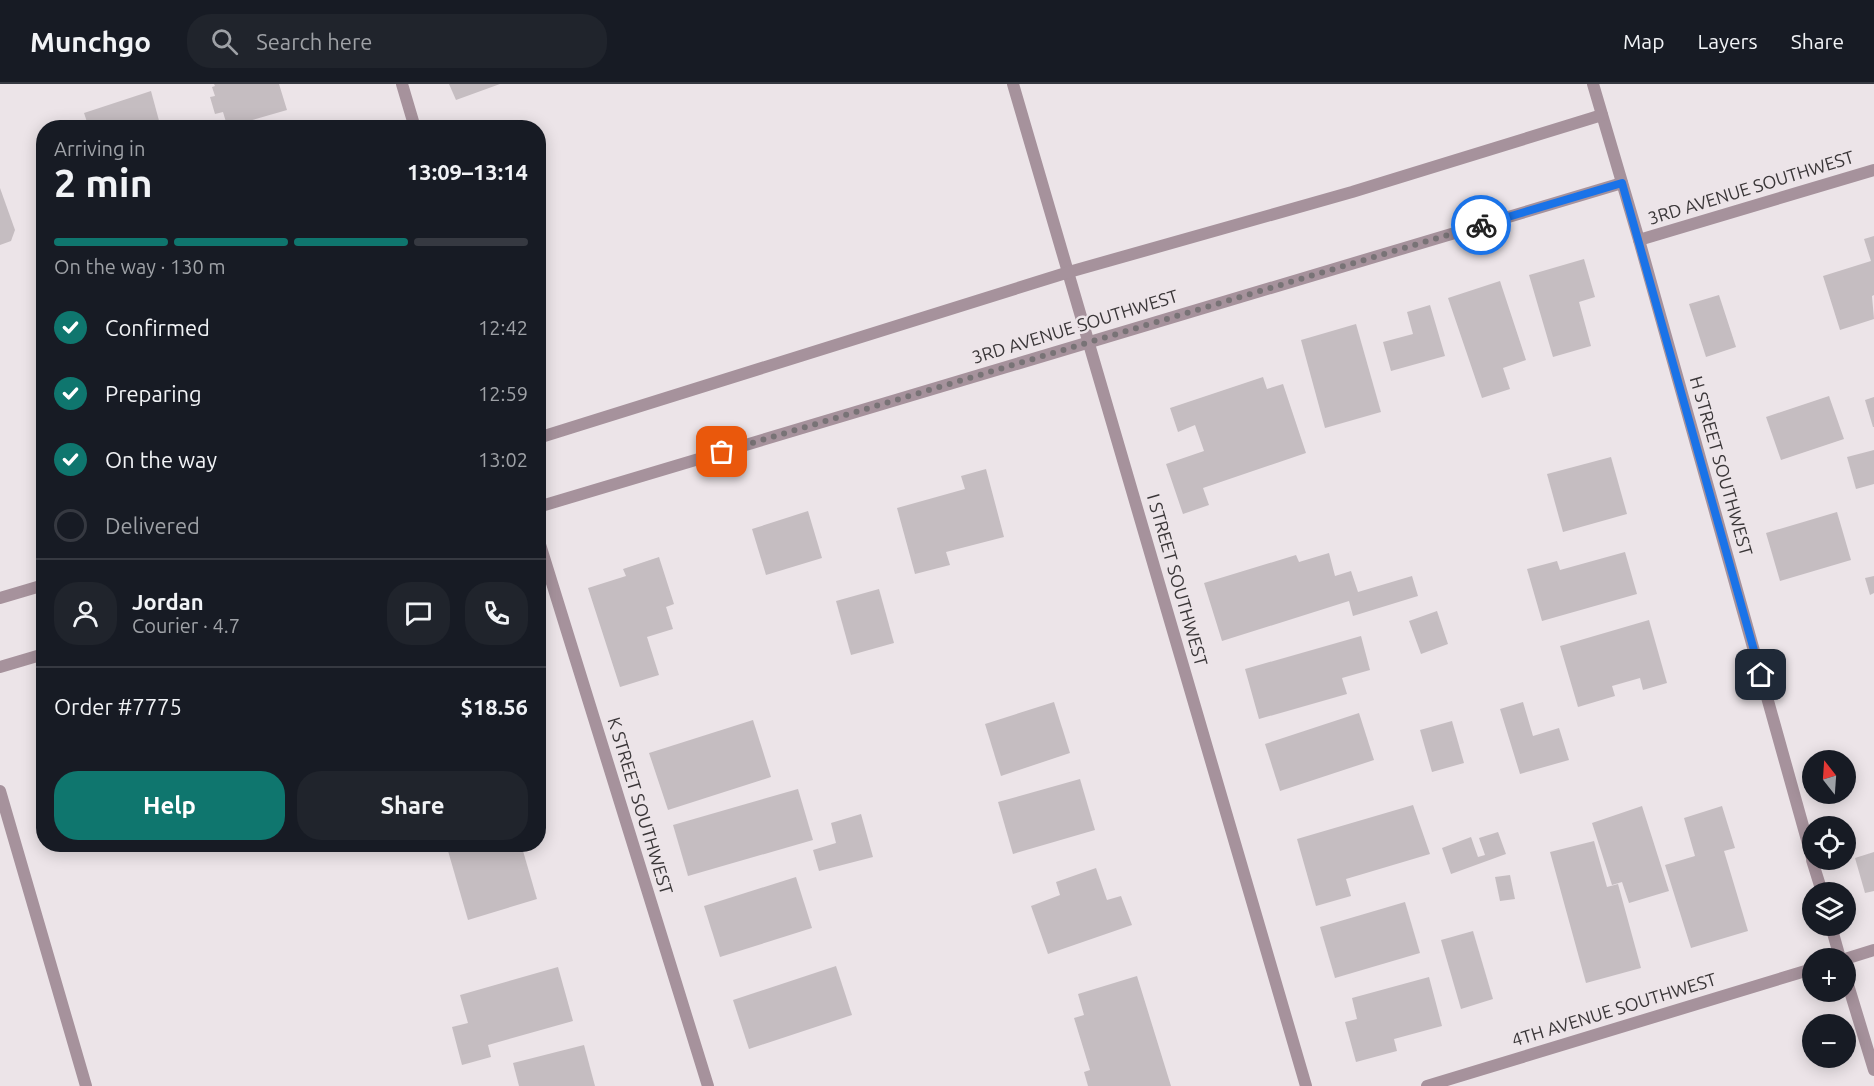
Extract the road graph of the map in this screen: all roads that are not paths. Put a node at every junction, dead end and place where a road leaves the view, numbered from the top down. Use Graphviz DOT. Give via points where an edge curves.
graph roads {
  1 [pos="402,84"];
  2 [pos="1013,84"];
  3 [pos="1593,84"];
  4 [pos="1602,115"];
  5 [pos="413,120"];
  6 [pos="1874,170"];
  7 [pos="1622,183"];
  8 [pos="1639,240"];
  9 [pos="1069,272"];
  10 [pos="1089,342"];
  11 [pos="546,435"];
  12 [pos="546,505"];
  13 [pos="546,564"];
  14 [pos="36,587"];
  15 [pos="0,598"];
  16 [pos="36,656"];
  17 [pos="0,667"];
  18 [pos="0,791"];
  19 [pos="1802,823"];
  20 [pos="1874,950"];
  21 [pos="1856,956"];
  22 [pos="1802,972"];
  23 [pos="1853,1002"];
  24 [pos="1874,1070"];
  25 [pos="86,1086"];
  26 [pos="708,1086"];
  27 [pos="1306,1086"];
  28 [pos="1427,1086"];
  1 -- 5 [label="street"];
  2 -- 9 [label="street, I STREET SOUTHWEST"];
  3 -- 4 [label="street, H STREET SOUTHWEST"];
  4 -- 7 [label="street, H STREET SOUTHWEST"];
  4 -- 9 [label="street" via="1352,192"];
  6 -- 8 [label="street, 3RD AVENUE SOUTHWEST"];
  7 -- 8 [label="street, H STREET SOUTHWEST"];
  7 -- 10 [label="street, 3RD AVENUE SOUTHWEST"];
  8 -- 19 [label="street, H STREET SOUTHWEST"];
  9 -- 10 [label="street, I STREET SOUTHWEST"];
  9 -- 11 [label="street"];
  10 -- 12 [label="street, 3RD AVENUE SOUTHWEST"];
  10 -- 27 [label="street, I STREET SOUTHWEST"];
  13 -- 26 [label="street, K STREET SOUTHWEST"];
  14 -- 15 [label="street"];
  16 -- 17 [label="street"];
  18 -- 25 [label="street"];
  20 -- 21 [label="street"];
  22 -- 28 [label="street, 4TH AVENUE SOUTHWEST"];
  23 -- 24 [label="street"];
}
